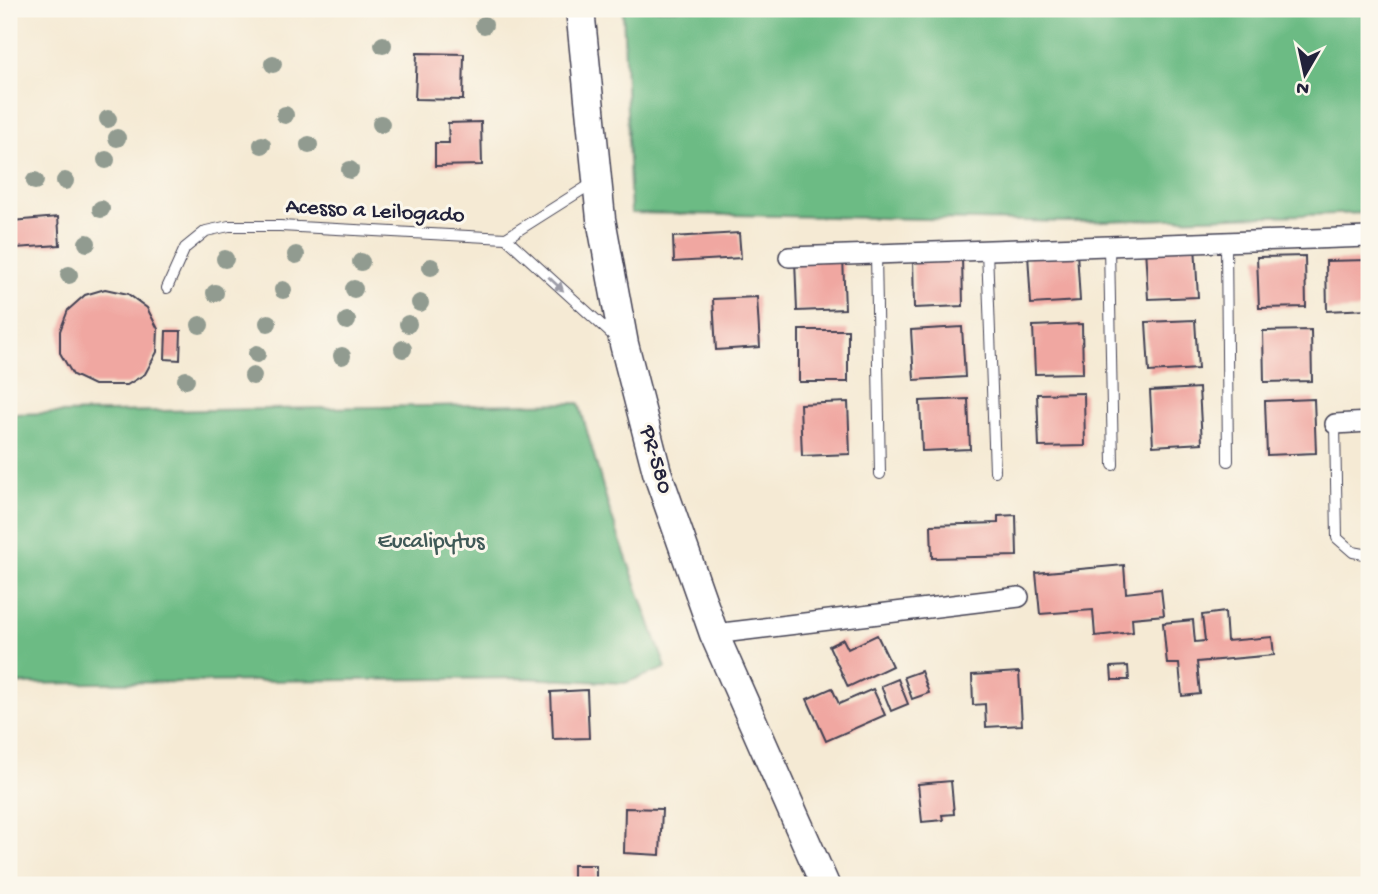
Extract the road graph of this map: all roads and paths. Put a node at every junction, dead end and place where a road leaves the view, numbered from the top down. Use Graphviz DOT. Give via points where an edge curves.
graph roads {
  1 [pos="580,9"];
  2 [pos="597,180"];
  3 [pos="1369,237"];
  4 [pos="506,238"];
  5 [pos="1226,242"];
  6 [pos="1109,246"];
  7 [pos="987,250"];
  8 [pos="876,254"];
  9 [pos="789,257"];
  10 [pos="167,288"];
  11 [pos="624,344"];
  12 [pos="1369,422"];
  13 [pos="1335,424"];
  14 [pos="1228,461"];
  15 [pos="1113,466"];
  16 [pos="995,471"];
  17 [pos="880,474"];
  18 [pos="1369,555"];
  19 [pos="1019,597"];
  20 [pos="714,634"];
  21 [pos="825,885"];
  1 -- 2 [label="main road, PR-580 / PR-580"];
  2 -- 4 [label="lane"];
  2 -- 11 [label="main road, PR-580 / PR-580"];
  3 -- 5 [label="street"];
  4 -- 10 [label="lane, Acesso a Leilogado" via="229,226 206,231 186,247"];
  4 -- 11 [label="lane, one-way"];
  5 -- 6 [label="street"];
  5 -- 14 [label="lane"];
  6 -- 7 [label="street"];
  6 -- 15 [label="lane"];
  7 -- 8 [label="street"];
  7 -- 16 [label="lane"];
  8 -- 9 [label="street"];
  8 -- 17 [label="lane"];
  11 -- 20 [label="main road, PR-580 / PR-580" via="657,472"];
  12 -- 13 [label="street"];
  13 -- 18 [label="lane" via="1337,538 1353,552"];
  19 -- 20 [label="street"];
  20 -- 21 [label="main road, PR-580 / PR-580"];
}
